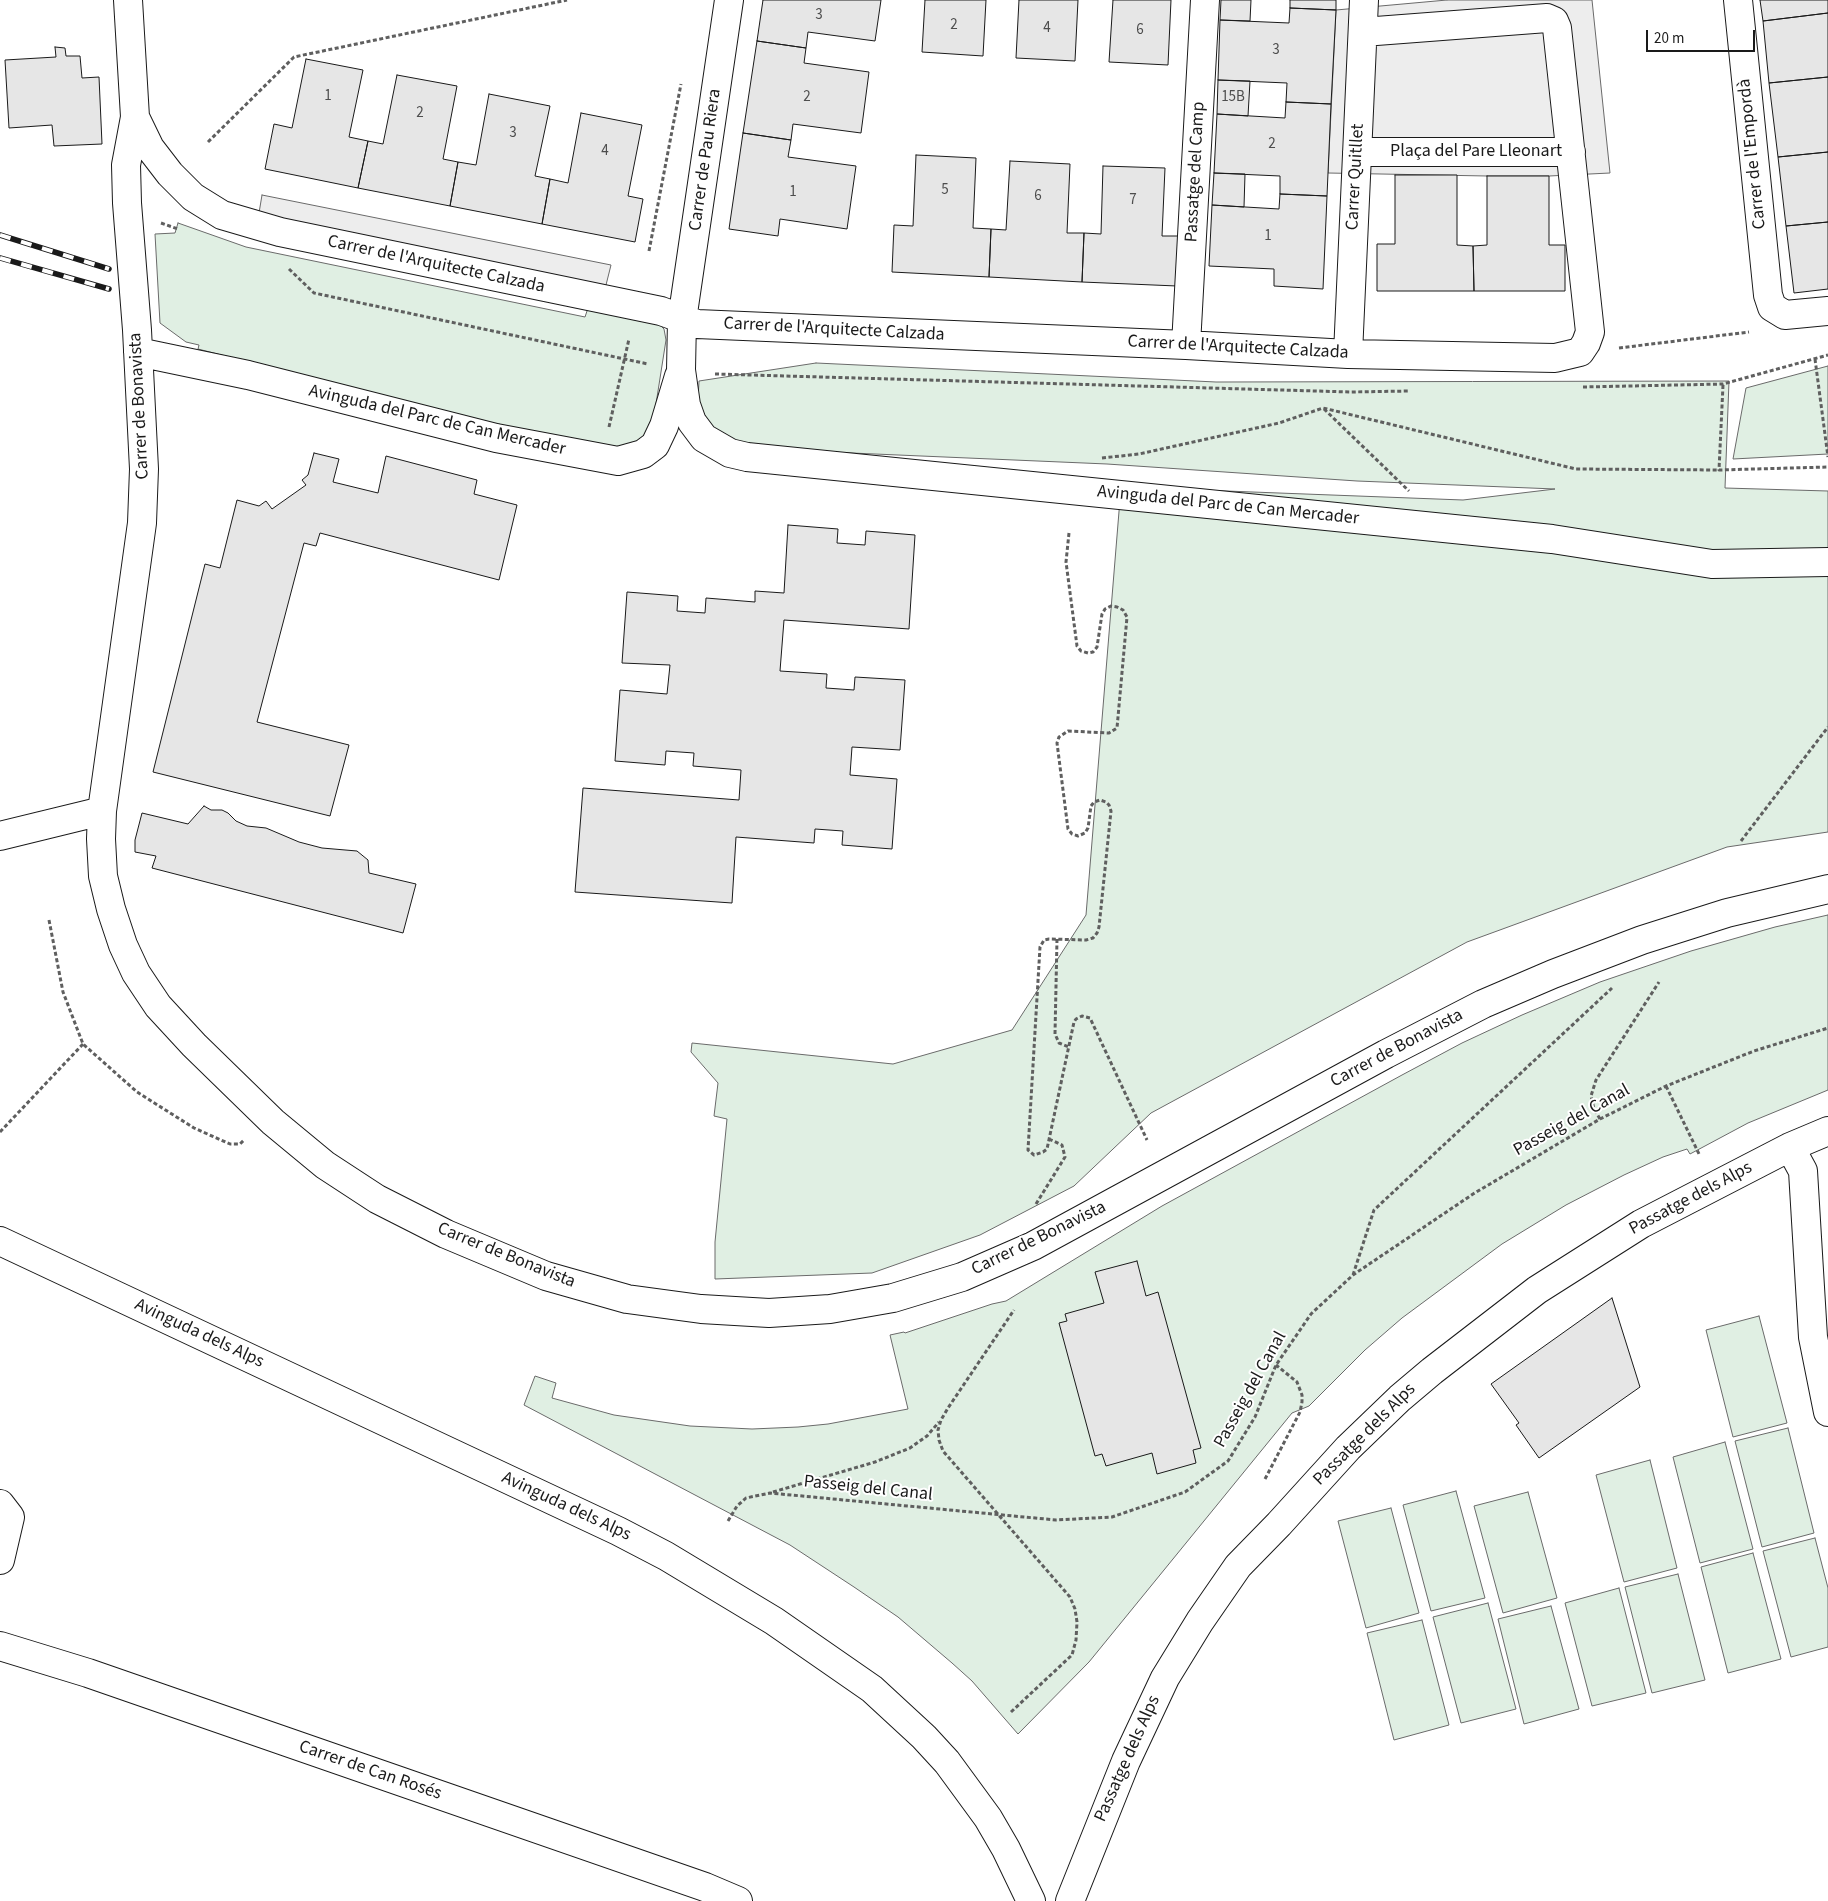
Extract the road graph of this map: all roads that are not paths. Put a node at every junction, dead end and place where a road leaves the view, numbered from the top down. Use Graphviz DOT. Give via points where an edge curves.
graph roads {
  1 [pos="128,0"];
  2 [pos="729,0"];
  3 [pos="1205,0"];
  4 [pos="1364,0"];
  5 [pos="1738,0"];
  6 [pos="1362,32"];
  7 [pos="136,117"];
  8 [pos="1357,152"];
  9 [pos="1571,152"];
  10 [pos="1828,311"];
  11 [pos="682,320"];
  12 [pos="1186,345"];
  13 [pos="138,352"];
  14 [pos="1348,354"];
  15 [pos="681,370"];
  16 [pos="1828,562"];
  17 [pos="102,811"];
  18 [pos="0,836"];
  19 [pos="1828,889"];
  20 [pos="1828,1131"];
  21 [pos="1790,1147"];
  22 [pos="0,1241"];
  23 [pos="1828,1412"];
  24 [pos="0,1504"];
  25 [pos="0,1560"];
  26 [pos="0,1646"];
  27 [pos="738,1901"];
  28 [pos="1031,1901"];
  29 [pos="1070,1901"];
  1 -- 7 [label="street, Carrer de Bonavista"];
  2 -- 11 [label="street, Carrer de Pau Riera"];
  3 -- 12 [label="street, Passatge del Camp"];
  4 -- 6 [label="street, Carrer Quitllet"];
  5 -- 10 [label="street, Carrer de l'Empordà" via="1768,295 1772,307 1785,315"];
  6 -- 8 [label="street, Carrer Quitllet"];
  6 -- 9 [label="street, Plaça del Pare Lleonart" via="1546,18 1554,21"];
  7 -- 11 [label="street, Carrer de l'Arquitecte Calzada" via="150,148 170,174 193,197 222,215 280,232 660,312"];
  7 -- 13 [label="street, Carrer de Bonavista" via="126,166"];
  8 -- 9 [label="street, Plaça del Pare Lleonart"];
  8 -- 14 [label="street, Carrer Quitllet"];
  9 -- 14 [label="street, Carrer de l'Arquitecte Calzada" via="1590,332 1580,352 1555,358"];
  11 -- 12 [label="street, Carrer de l'Arquitecte Calzada" via="697,324"];
  11 -- 15 [label="street, Avinguda del Parc de Can Mercader"];
  12 -- 14 [label="street, Carrer de l'Arquitecte Calzada"];
  13 -- 15 [label="street, Avinguda del Parc de Can Mercader" via="248,375 496,438 618,461 643,454 656,445"];
  13 -- 17 [label="street, Carrer de Bonavista" via="144,469 142,523"];
  15 -- 16 [label="street, Avinguda del Parc de Can Mercader" via="692,422 704,438 730,454 747,457 1552,539 1712,564"];
  17 -- 18 [label="street"];
  17 -- 19 [label="street, Carrer de Bonavista" via="103,876 123,945 136,973 158,1006 200,1052 273,1122 325,1165 377,1199 446,1234 546,1276 627,1299 701,1309 769,1313 830,1309 893,1298 962,1277 1032,1246 1492,1000 1642,940 1727,913"];
  20 -- 21 [label="street, Passatge dels Alps"];
  21 -- 23 [label="street" via="1803,1171 1813,1337"];
  21 -- 29 [label="street, Passatge dels Alps" via="1641,1224 1537,1290 1432,1371 1348,1448 1238,1566 1165,1678 1126,1761"];
  22 -- 28 [label="street, Avinguda dels Alps" via="618,1531 774,1621 872,1689 947,1762 988,1818"];
  24 -- 25 [label="street" via="10,1517"];
  26 -- 27 [label="street, Carrer de Can Rosés" via="88,1673"];
}
